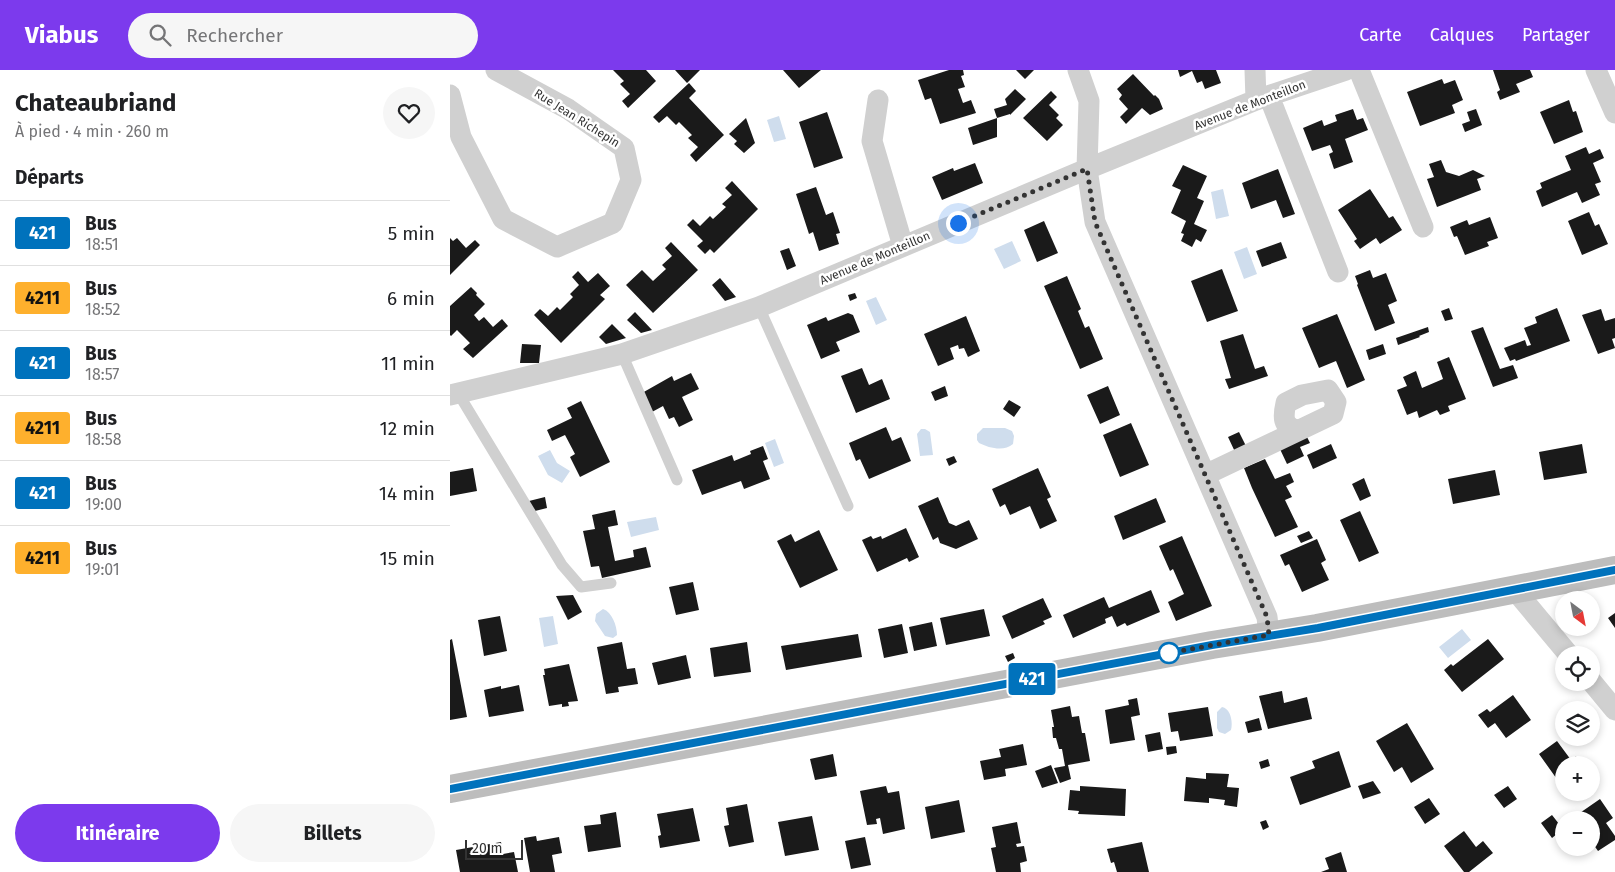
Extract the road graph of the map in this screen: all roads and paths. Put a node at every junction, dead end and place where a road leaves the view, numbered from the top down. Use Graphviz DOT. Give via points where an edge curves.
graph roads {
  1 [pos="496,70"];
  2 [pos="1078,70"];
  3 [pos="1255,70"];
  4 [pos="1346,70"];
  5 [pos="1359,70"];
  6 [pos="1596,70"];
  7 [pos="450,95"];
  8 [pos="1262,98"];
  9 [pos="878,100"];
  10 [pos="1615,113"];
  11 [pos="1087,169"];
  12 [pos="1423,227"];
  13 [pos="903,246"];
  14 [pos="1338,272"];
  15 [pos="759,307"];
  16 [pos="622,354"];
  17 [pos="454,394"];
  18 [pos="1297,430"];
  19 [pos="1205,475"];
  20 [pos="677,480"];
  21 [pos="848,506"];
  22 [pos="1615,570"];
  23 [pos="610,583"];
  24 [pos="1514,589"];
  25 [pos="1269,635"];
  26 [pos="1562,646"];
  27 [pos="1599,691"];
  28 [pos="1615,710"];
  29 [pos="450,789"];
  1 -- 7 [label="street, Rue Jean Richepin" via="568,109 624,148 630,180 614,223 557,247 503,219 460,137"];
  2 -- 11 [label="street" via="1089,101"];
  3 -- 8 [label="street"];
  4 -- 8 [label="street, Avenue de Monteillon"];
  5 -- 12 [label="street"];
  6 -- 10 [label="street"];
  8 -- 11 [label="street, Avenue de Monteillon"];
  8 -- 14 [label="street"];
  9 -- 13 [label="street" via="872,141"];
  11 -- 13 [label="street, Avenue de Monteillon"];
  11 -- 19 [label="street" via="1095,222"];
  13 -- 15 [label="street, Avenue de Monteillon"];
  15 -- 16 [label="street, Avenue de Monteillon"];
  15 -- 21 [label="lane"];
  16 -- 17 [label="street, Avenue de Monteillon"];
  16 -- 20 [label="lane"];
  17 -- 23 [label="lane" via="562,565 581,587"];
  18 -- 19 [label="street"];
  19 -- 25 [label="street" via="1267,617"];
  22 -- 24 [label="main road"];
  24 -- 25 [label="main road"];
  24 -- 26 [label="street"];
  25 -- 29 [label="main road"];
  27 -- 28 [label="street"];
}
